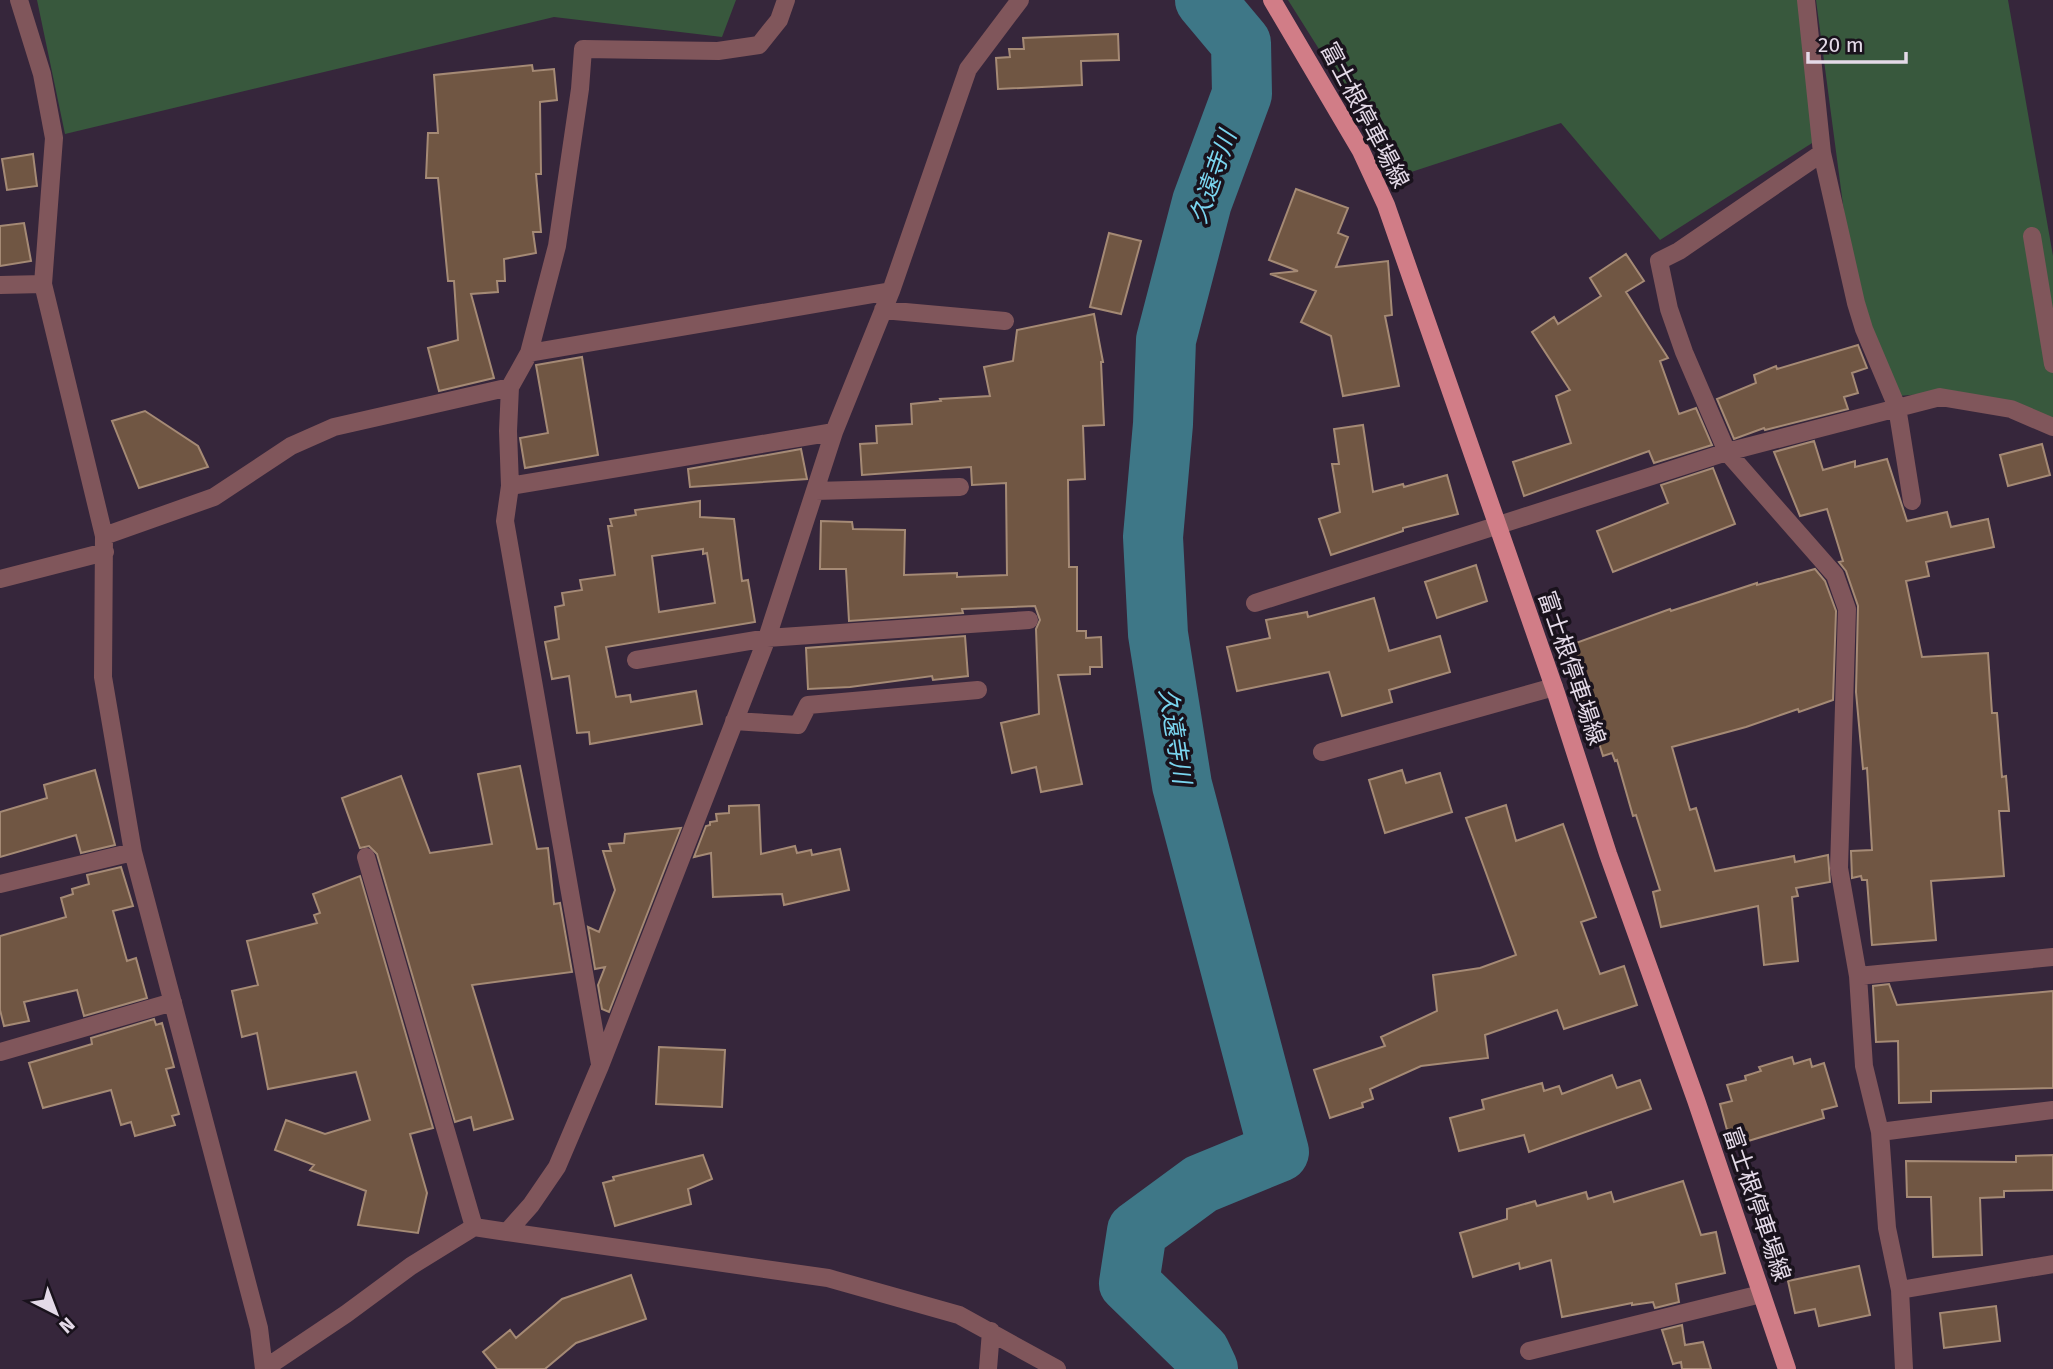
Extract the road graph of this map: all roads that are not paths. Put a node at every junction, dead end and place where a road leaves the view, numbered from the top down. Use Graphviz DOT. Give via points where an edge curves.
graph roads {
  1 [pos="19,0"];
  2 [pos="786,0"];
  3 [pos="1020,0"];
  4 [pos="1272,0"];
  5 [pos="1806,0"];
  6 [pos="1822,153"];
  7 [pos="2032,236"];
  8 [pos="43,284"];
  9 [pos="0,285"];
  10 [pos="891,291"];
  11 [pos="883,310"];
  12 [pos="1004,321"];
  13 [pos="529,353"];
  14 [pos="2053,364"];
  15 [pos="510,387"];
  16 [pos="1897,407"];
  17 [pos="2053,427"];
  18 [pos="834,432"];
  19 [pos="1727,452"];
  20 [pos="510,485"];
  21 [pos="960,487"];
  22 [pos="815,491"];
  23 [pos="1912,501"];
  24 [pos="1497,524"];
  25 [pos="105,544"];
  26 [pos="0,579"];
  27 [pos="1255,603"];
  28 [pos="1029,620"];
  29 [pos="767,638"];
  30 [pos="636,660"];
  31 [pos="1554,687"];
  32 [pos="978,690"];
  33 [pos="734,721"];
  34 [pos="1322,752"];
  35 [pos="133,852"];
  36 [pos="366,857"];
  37 [pos="0,884"];
  38 [pos="2053,957"];
  39 [pos="1858,976"];
  40 [pos="173,1002"];
  41 [pos="0,1052"];
  42 [pos="600,1066"];
  43 [pos="2053,1110"];
  44 [pos="1880,1132"];
  45 [pos="474,1227"];
  46 [pos="507,1231"];
  47 [pos="2053,1264"];
  48 [pos="1900,1290"];
  49 [pos="1761,1294"];
  50 [pos="990,1331"];
  51 [pos="1529,1351"];
  52 [pos="264,1369"];
  53 [pos="988,1369"];
  54 [pos="1057,1369"];
  55 [pos="1787,1369"];
  56 [pos="1904,1369"];
  1 -- 8 [label="street" via="42,74 54,138"];
  2 -- 13 [label="street" via="779,20 759,45 718,51 583,49 557,246"];
  3 -- 10 [label="street" via="968,69"];
  4 -- 24 [label="main road, 富士根停車場線" via="1361,151 1386,205"];
  5 -- 6 [label="street"];
  6 -- 16 [label="street" via="1856,303"];
  6 -- 19 [label="street" via="1659,261 1673,320"];
  7 -- 14 [label="street"];
  8 -- 9 [label="street"];
  8 -- 25 [label="street"];
  10 -- 11 [label="street"];
  10 -- 13 [label="street"];
  11 -- 12 [label="street"];
  11 -- 18 [label="street"];
  13 -- 15 [label="street"];
  15 -- 20 [label="street"];
  15 -- 25 [label="street" via="334,427 292,446 214,497"];
  16 -- 17 [label="street" via="1940,397 2011,409"];
  16 -- 19 [label="street"];
  16 -- 23 [label="street"];
  18 -- 20 [label="street"];
  18 -- 22 [label="street"];
  19 -- 24 [label="street"];
  19 -- 39 [label="street" via="1835,575 1847,609 1839,868"];
  20 -- 42 [label="street" via="505,521"];
  21 -- 22 [label="street"];
  22 -- 29 [label="street"];
  24 -- 27 [label="street"];
  24 -- 31 [label="main road, 富士根停車場線"];
  25 -- 26 [label="street"];
  25 -- 35 [label="street" via="103,677"];
  28 -- 29 [label="street"];
  29 -- 30 [label="street"];
  29 -- 33 [label="street"];
  31 -- 34 [label="street"];
  31 -- 49 [label="main road, 富士根停車場線"];
  32 -- 33 [label="street" via="808,705 797,725"];
  33 -- 42 [label="street"];
  35 -- 37 [label="street"];
  35 -- 40 [label="street"];
  36 -- 45 [label="street"];
  38 -- 39 [label="street"];
  39 -- 44 [label="street" via="1864,1066"];
  40 -- 41 [label="street"];
  40 -- 52 [label="street" via="259,1328"];
  42 -- 46 [label="street" via="557,1167"];
  43 -- 44 [label="street"];
  44 -- 48 [label="street" via="1887,1228"];
  45 -- 46 [label="street"];
  45 -- 52 [label="street"];
  46 -- 50 [label="street" via="828,1278 959,1315"];
  47 -- 48 [label="street"];
  48 -- 56 [label="street"];
  49 -- 51 [label="street"];
  49 -- 55 [label="main road, 富士根停車場線"];
  50 -- 53 [label="street"];
  50 -- 54 [label="street"];
}
